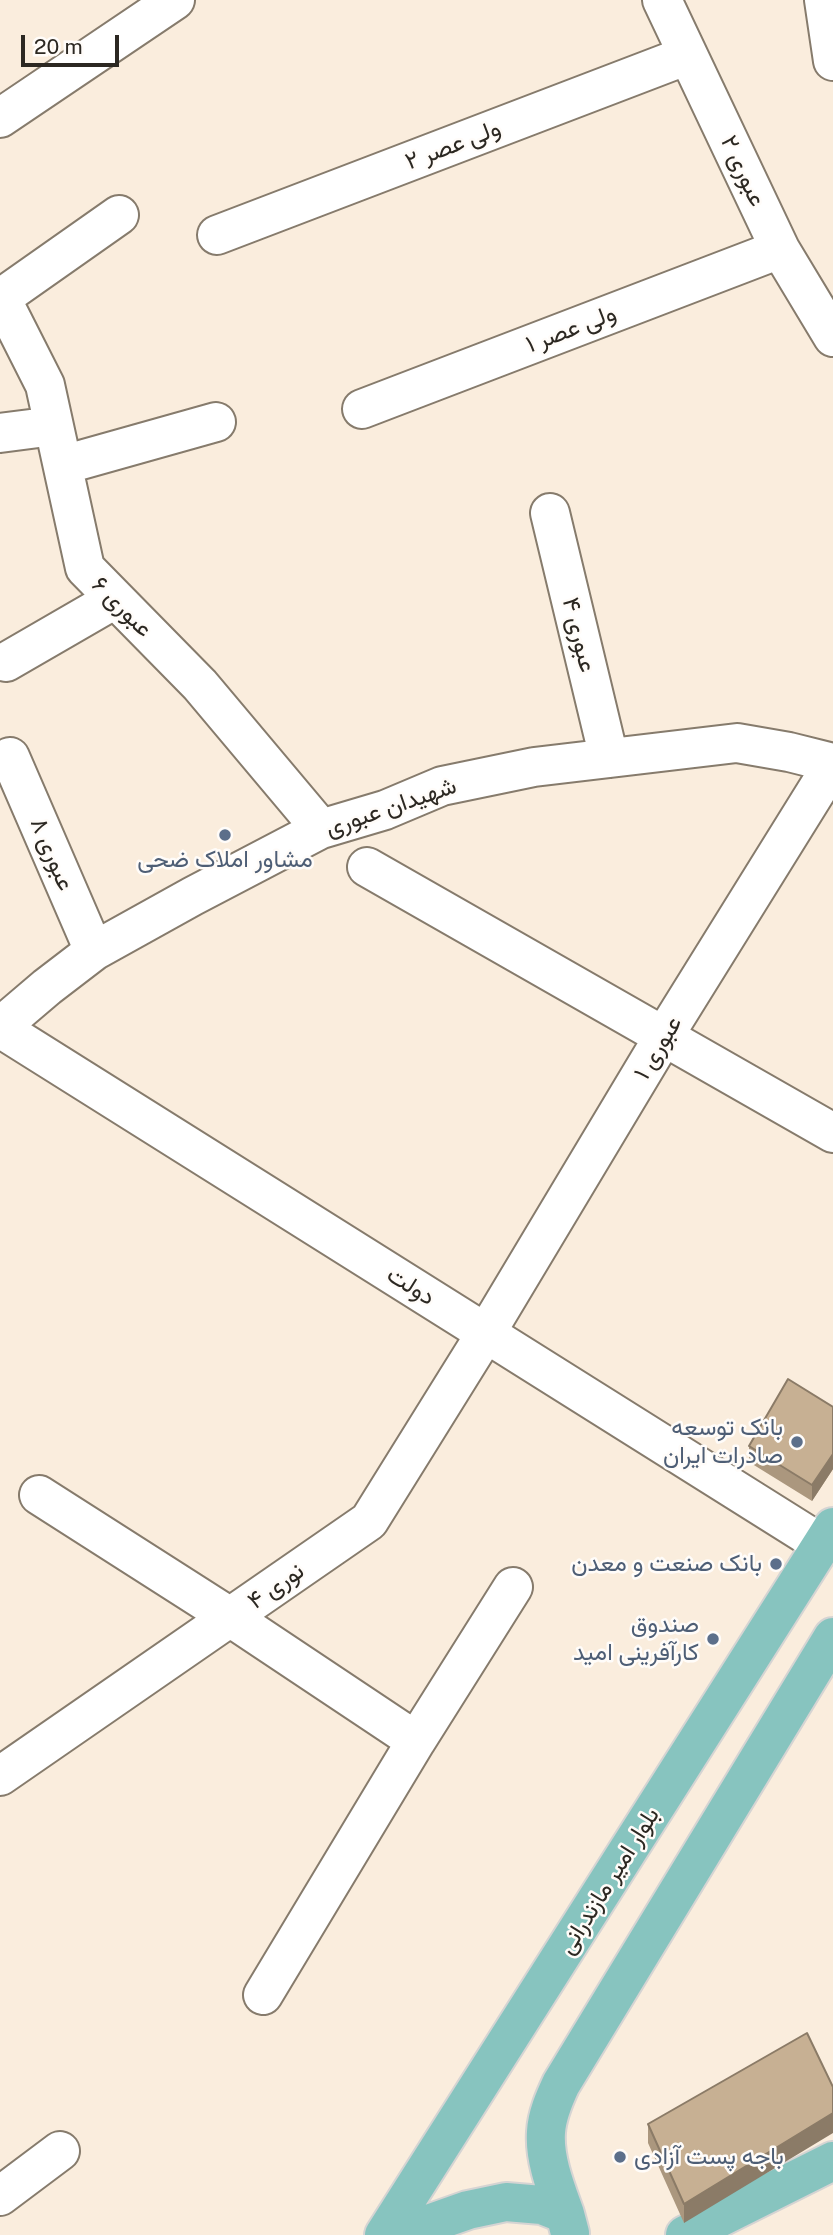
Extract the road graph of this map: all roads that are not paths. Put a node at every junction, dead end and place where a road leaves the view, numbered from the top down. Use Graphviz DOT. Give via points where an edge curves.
graph roads {
  1 [pos="175,0"];
  2 [pos="662,0"];
  3 [pos="824,0"];
  4 [pos="688,55"];
  5 [pos="833,61"];
  6 [pos="0,118"];
  7 [pos="119,215"];
  8 [pos="217,235"];
  9 [pos="780,249"];
  10 [pos="0,297"];
  11 [pos="833,337"];
  12 [pos="362,409"];
  13 [pos="216,422"];
  14 [pos="54,426"];
  15 [pos="0,433"];
  16 [pos="63,465"];
  17 [pos="550,513"];
  18 [pos="114,599"];
  19 [pos="6,662"];
  20 [pos="10,757"];
  21 [pos="609,758"];
  22 [pos="833,764"];
  23 [pos="321,829"];
  24 [pos="367,867"];
  25 [pos="94,951"];
  26 [pos="0,1028"];
  27 [pos="664,1036"];
  28 [pos="833,1133"];
  29 [pos="486,1333"];
  30 [pos="39,1495"];
  31 [pos="828,1536"];
  32 [pos="513,1587"];
  33 [pos="230,1617"];
  34 [pos="833,1637"];
  35 [pos="416,1741"];
  36 [pos="0,1776"];
  37 [pos="263,1994"];
  38 [pos="60,2151"];
  39 [pos="833,2161"];
  40 [pos="0,2196"];
  41 [pos="568,2225"];
  42 [pos="384,2235"];
  43 [pos="410,2235"];
  44 [pos="685,2235"];
  1 -- 6 [label="street"];
  2 -- 4 [label="street, عبوری ۲"];
  3 -- 5 [label="street"];
  4 -- 8 [label="street, ولی عصر ۲"];
  4 -- 9 [label="street, عبوری ۲"];
  7 -- 10 [label="street"];
  9 -- 11 [label="street, عبوری ۲"];
  9 -- 12 [label="street, ولی عصر ۱"];
  10 -- 14 [label="street, عبوری ۶" via="45,385"];
  13 -- 16 [label="street"];
  14 -- 15 [label="street"];
  14 -- 16 [label="street, عبوری ۶"];
  16 -- 18 [label="street, عبوری ۶" via="85,568"];
  17 -- 21 [label="street, عبوری ۴"];
  18 -- 19 [label="street"];
  18 -- 23 [label="street, عبوری ۶" via="200,685"];
  20 -- 25 [label="street, عبوری ۸"];
  21 -- 22 [label="street, شهیدان عبوری" via="737,743"];
  21 -- 23 [label="street, شهیدان عبوری" via="534,767 442,786 385,810"];
  22 -- 27 [label="street, عبوری ۱"];
  23 -- 25 [label="street, شهیدان عبوری"];
  24 -- 27 [label="street"];
  25 -- 26 [label="street, شهیدان عبوری"];
  26 -- 29 [label="street, دولت"];
  27 -- 28 [label="street"];
  27 -- 29 [label="street, عبوری ۱"];
  29 -- 31 [label="street, دولت"];
  29 -- 33 [label="street, نوری ۴" via="369,1521"];
  30 -- 33 [label="street"];
  31 -- 42 [label="main road, بلوار امیر مازندرانی"];
  32 -- 35 [label="street"];
  33 -- 35 [label="street"];
  33 -- 36 [label="street, نوری ۴"];
  34 -- 41 [label="main road" via="561,2084 546,2133 552,2174"];
  35 -- 37 [label="street"];
  38 -- 40 [label="street"];
  39 -- 44 [label="main road"];
  41 -- 43 [label="main road" via="542,2205 506,2202 468,2210"];
}
